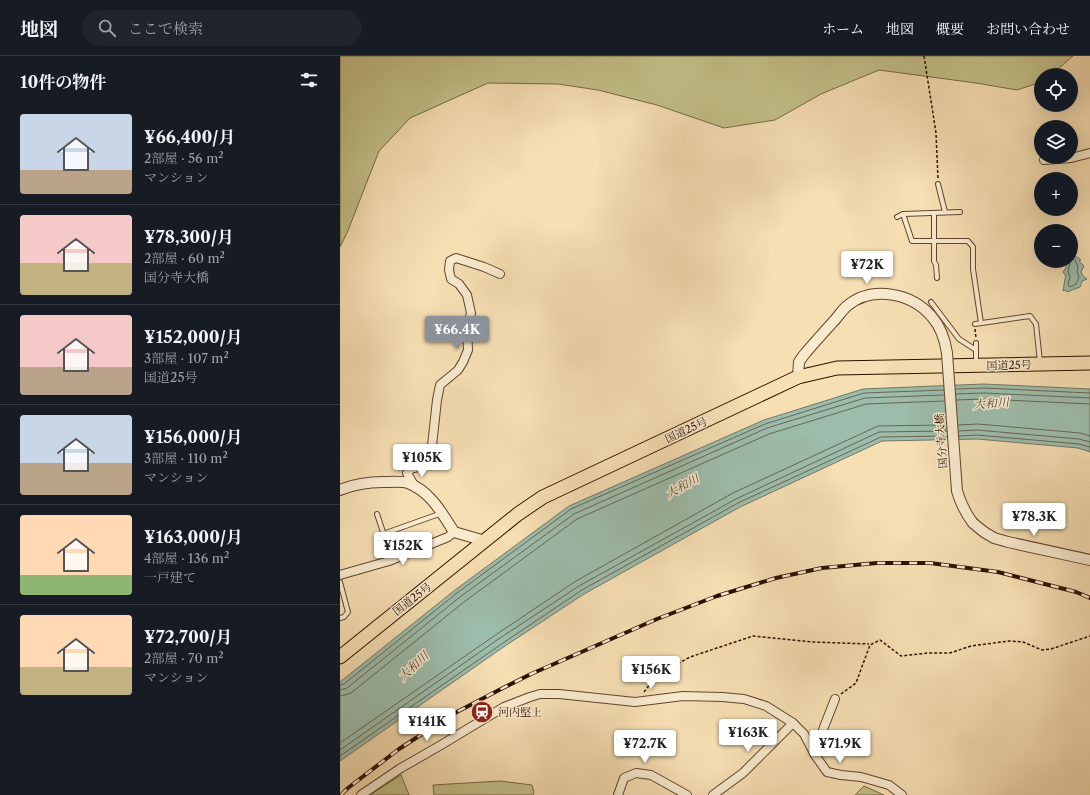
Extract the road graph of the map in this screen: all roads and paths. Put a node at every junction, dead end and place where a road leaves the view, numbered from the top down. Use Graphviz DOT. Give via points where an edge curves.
graph roads {
  1 [pos="924,56"];
  2 [pos="1090,153"];
  3 [pos="1078,156"];
  4 [pos="938,184"];
  5 [pos="945,212"];
  6 [pos="960,212"];
  7 [pos="934,213"];
  8 [pos="903,214"];
  9 [pos="897,217"];
  10 [pos="934,241"];
  11 [pos="500,274"];
  12 [pos="937,278"];
  13 [pos="931,302"];
  14 [pos="981,323"];
  15 [pos="975,324"];
  16 [pos="976,344"];
  17 [pos="976,350"];
  18 [pos="1090,363"];
  19 [pos="1040,364"];
  20 [pos="976,366"];
  21 [pos="798,377"];
  22 [pos="415,487"];
  23 [pos="340,490"];
  24 [pos="442,513"];
  25 [pos="377,514"];
  26 [pos="454,532"];
  27 [pos="383,534"];
  28 [pos="485,541"];
  29 [pos="392,560"];
  30 [pos="1090,560"];
  31 [pos="340,575"];
  32 [pos="340,582"];
  33 [pos="340,618"];
  34 [pos="1090,636"];
  35 [pos="871,645"];
  36 [pos="340,657"];
  37 [pos="834,699"];
  38 [pos="635,702"];
  39 [pos="792,722"];
  40 [pos="814,756"];
  41 [pos="362,795"];
  42 [pos="618,795"];
  43 [pos="687,795"];
  44 [pos="713,795"];
  45 [pos="902,795"];
  1 -- 4 [label="path" via="936,133"];
  2 -- 3 [label="street"];
  4 -- 5 [label="lane"];
  5 -- 6 [label="lane"];
  5 -- 7 [label="lane"];
  7 -- 8 [label="lane"];
  7 -- 10 [label="lane"];
  8 -- 9 [label="lane"];
  8 -- 10 [label="lane" via="912,241"];
  10 -- 12 [label="lane"];
  10 -- 14 [label="lane" via="968,241 973,247 973,269"];
  11 -- 22 [label="street" via="456,258 450,261 451,279 459,284 467,295 471,313 467,330 468,350 458,370 440,384 430,464 411,469 407,473"];
  13 -- 17 [label="lane" via="959,339"];
  14 -- 15 [label="lane"];
  14 -- 19 [label="lane" via="1030,316 1036,324"];
  15 -- 16 [label="path"];
  16 -- 17 [label="lane"];
  17 -- 20 [label="lane"];
  18 -- 19 [label="highway, 国道25号"];
  19 -- 20 [label="highway, 国道25号"];
  20 -- 21 [label="highway, 国道25号" via="837,368"];
  21 -- 28 [label="highway, 国道25号" via="543,497"];
  21 -- 30 [label="street, 国分寺大橋, bridge" via="799,362 803,356 847,306 860,298 886,294 900,296 924,308 933,317 945,341 957,491 965,513 973,523 994,538"];
  22 -- 23 [label="street" via="407,482 372,482"];
  22 -- 24 [label="street" via="423,491"];
  24 -- 26 [label="street"];
  24 -- 27 [label="lane"];
  25 -- 27 [label="lane"];
  26 -- 28 [label="street"];
  26 -- 29 [label="street" via="448,537"];
  27 -- 29 [label="lane"];
  28 -- 36 [label="highway, 国道25号"];
  29 -- 31 [label="street"];
  32 -- 33 [label="lane" via="348,612"];
  34 -- 35 [label="path" via="1042,650 1023,642 1009,641 971,646 950,653 901,656 880,640"];
  35 -- 37 [label="path" via="856,683"];
  35 -- 38 [label="path" via="753,636 690,656 657,675"];
  37 -- 40 [label="street"];
  38 -- 39 [label="street" via="683,696 722,696 766,706"];
  38 -- 41 [label="street" via="560,694 530,697 504,707 401,768"];
  39 -- 40 [label="street" via="804,734"];
  39 -- 44 [label="street" via="743,773"];
  40 -- 45 [label="street" via="827,772 861,777 889,785"];
  42 -- 43 [label="street" via="624,778 636,772 651,775"];
}
